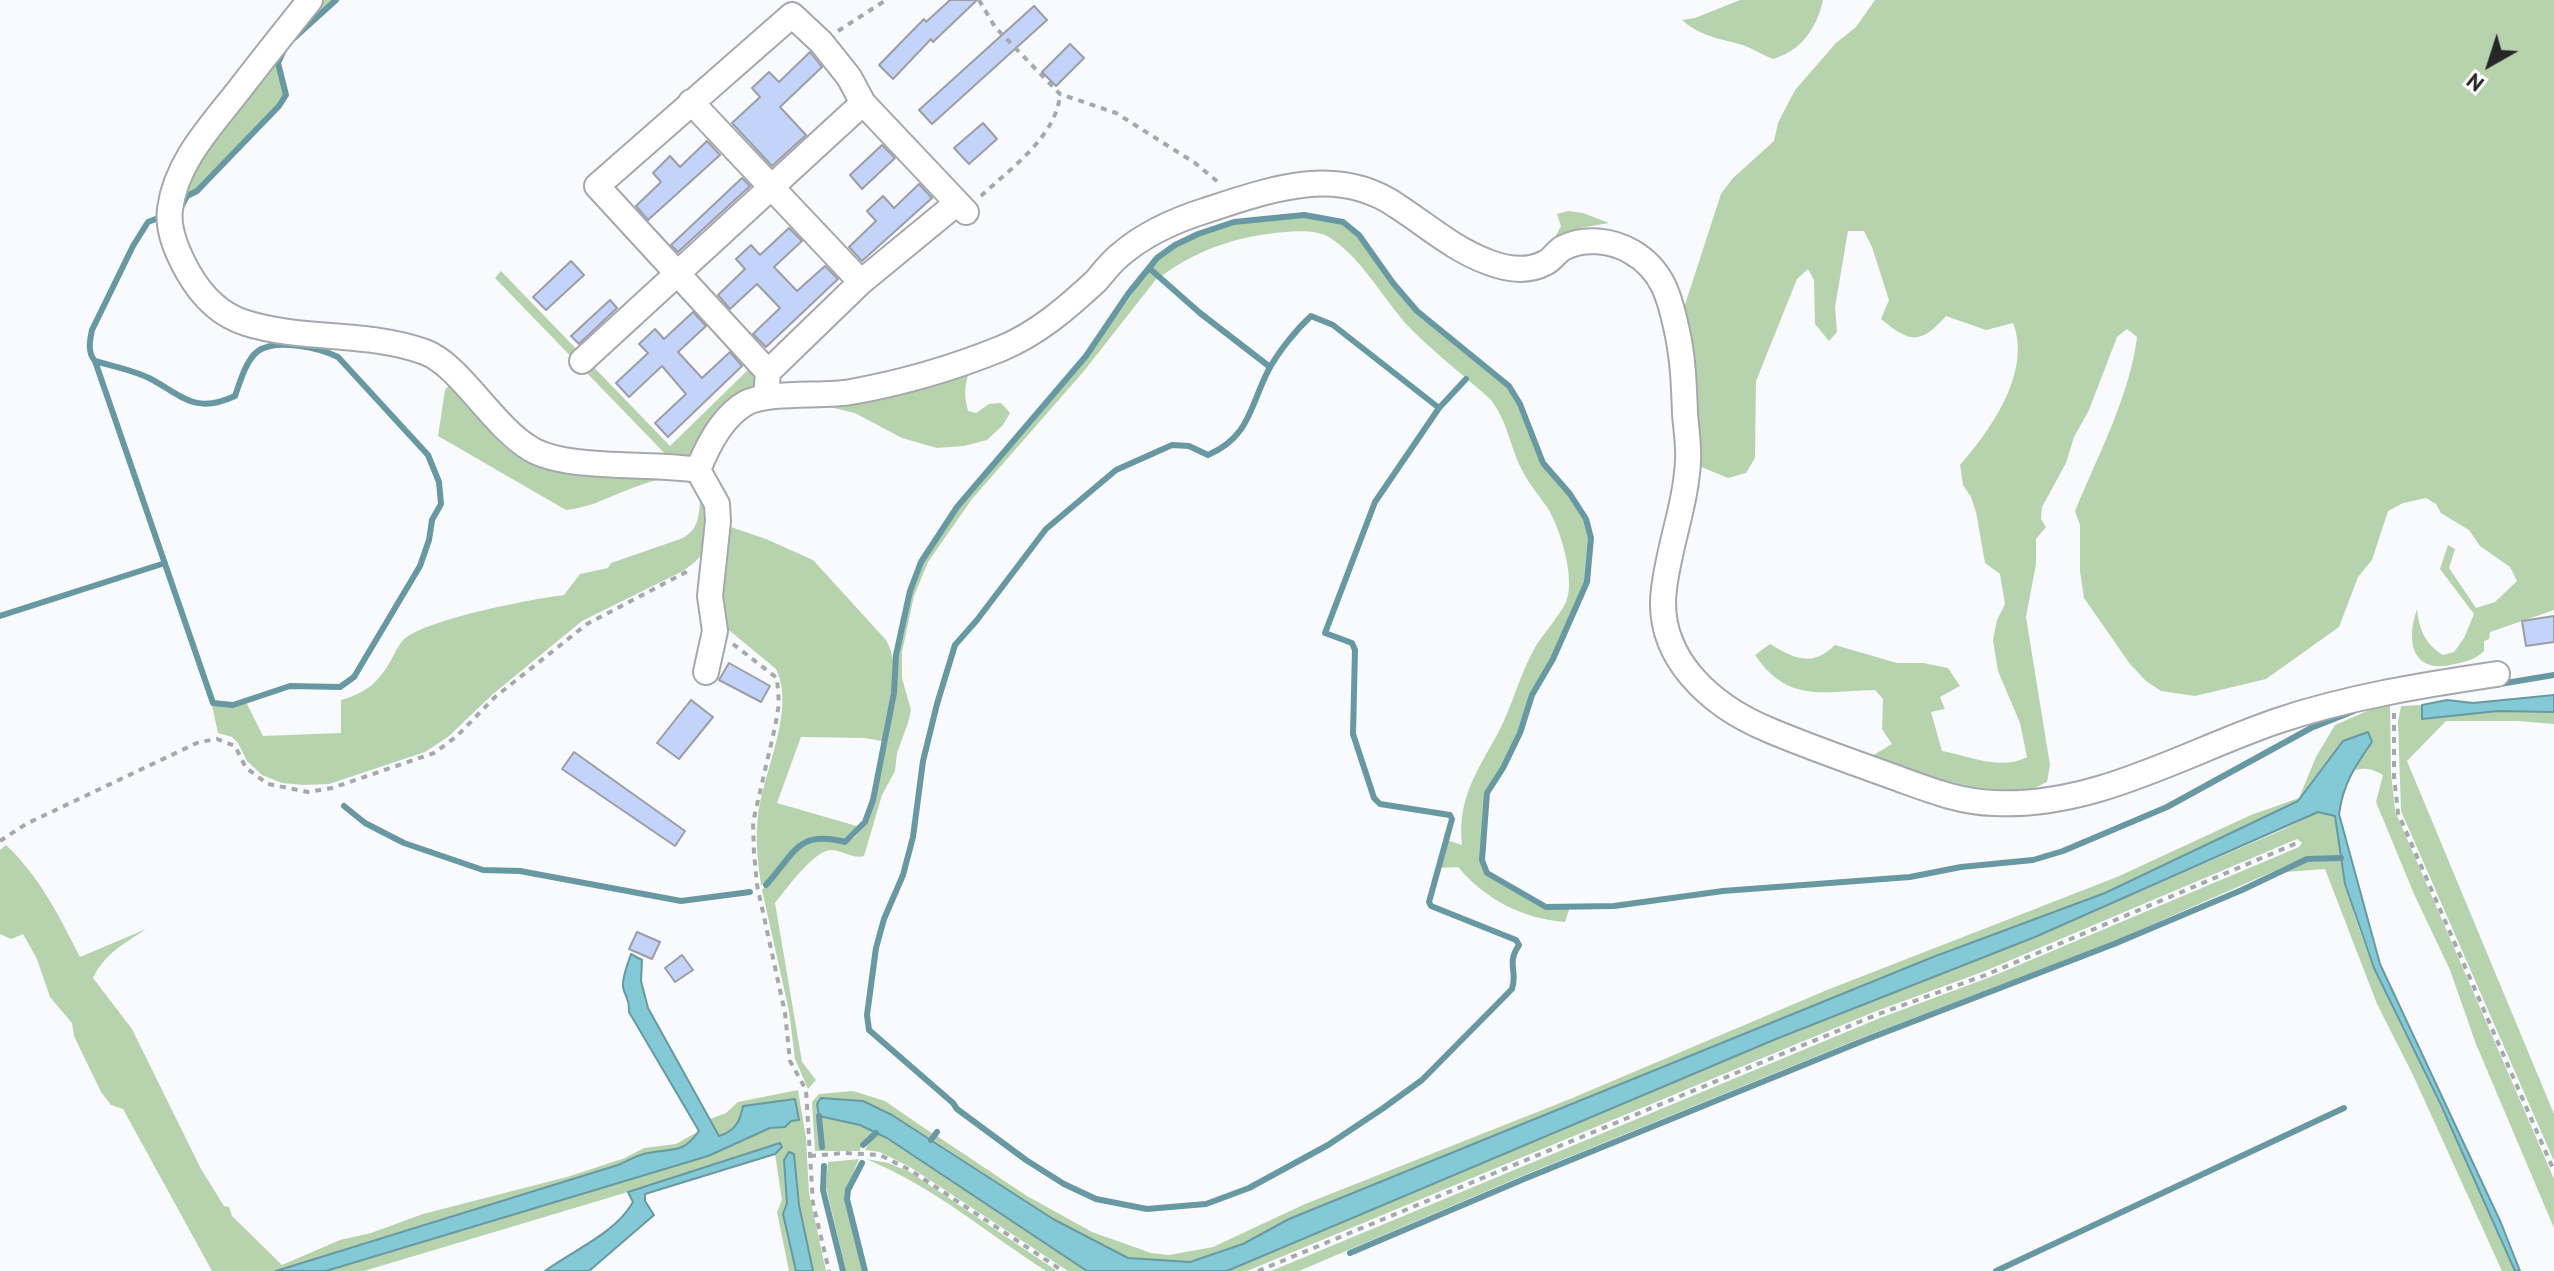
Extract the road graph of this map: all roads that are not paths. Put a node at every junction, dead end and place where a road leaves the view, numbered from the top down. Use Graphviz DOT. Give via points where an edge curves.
graph roads {
  1 [pos="310,0"];
  2 [pos="691,102"];
  3 [pos="863,103"];
  4 [pos="774,187"];
  5 [pos="677,274"];
  6 [pos="861,282"];
  7 [pos="582,361"];
  8 [pos="768,372"];
  9 [pos="766,397"];
  10 [pos="698,470"];
  11 [pos="706,672"];
  12 [pos="2497,674"];
  1 -- 10 [label="street" via="190,154 176,185 171,230 194,283 210,302 244,322 387,343 443,361 489,413 532,450 567,460"];
  2 -- 3 [label="street" via="792,15 821,42"];
  2 -- 4 [label="street"];
  2 -- 5 [label="street" via="597,186"];
  3 -- 4 [label="street"];
  3 -- 6 [label="street" via="961,207"];
  4 -- 5 [label="street"];
  4 -- 6 [label="street"];
  5 -- 7 [label="street"];
  5 -- 8 [label="street"];
  6 -- 8 [label="street"];
  8 -- 9 [label="street"];
  9 -- 10 [label="street" via="744,404 725,424"];
  9 -- 12 [label="street" via="849,392 984,356 1019,342 1074,302 1131,247 1195,214 1302,184 1347,183 1370,189 1460,249 1511,270 1546,263 1562,249 1602,241 1631,251 1653,269 1668,290 1683,359 1689,458 1662,621 1668,641 1695,681 1719,703 1768,730 1954,798 1999,804 2044,801 2074,798 2283,719 2393,690"];
  10 -- 11 [label="street" via="717,504 718,521 710,596 715,631"];
}
